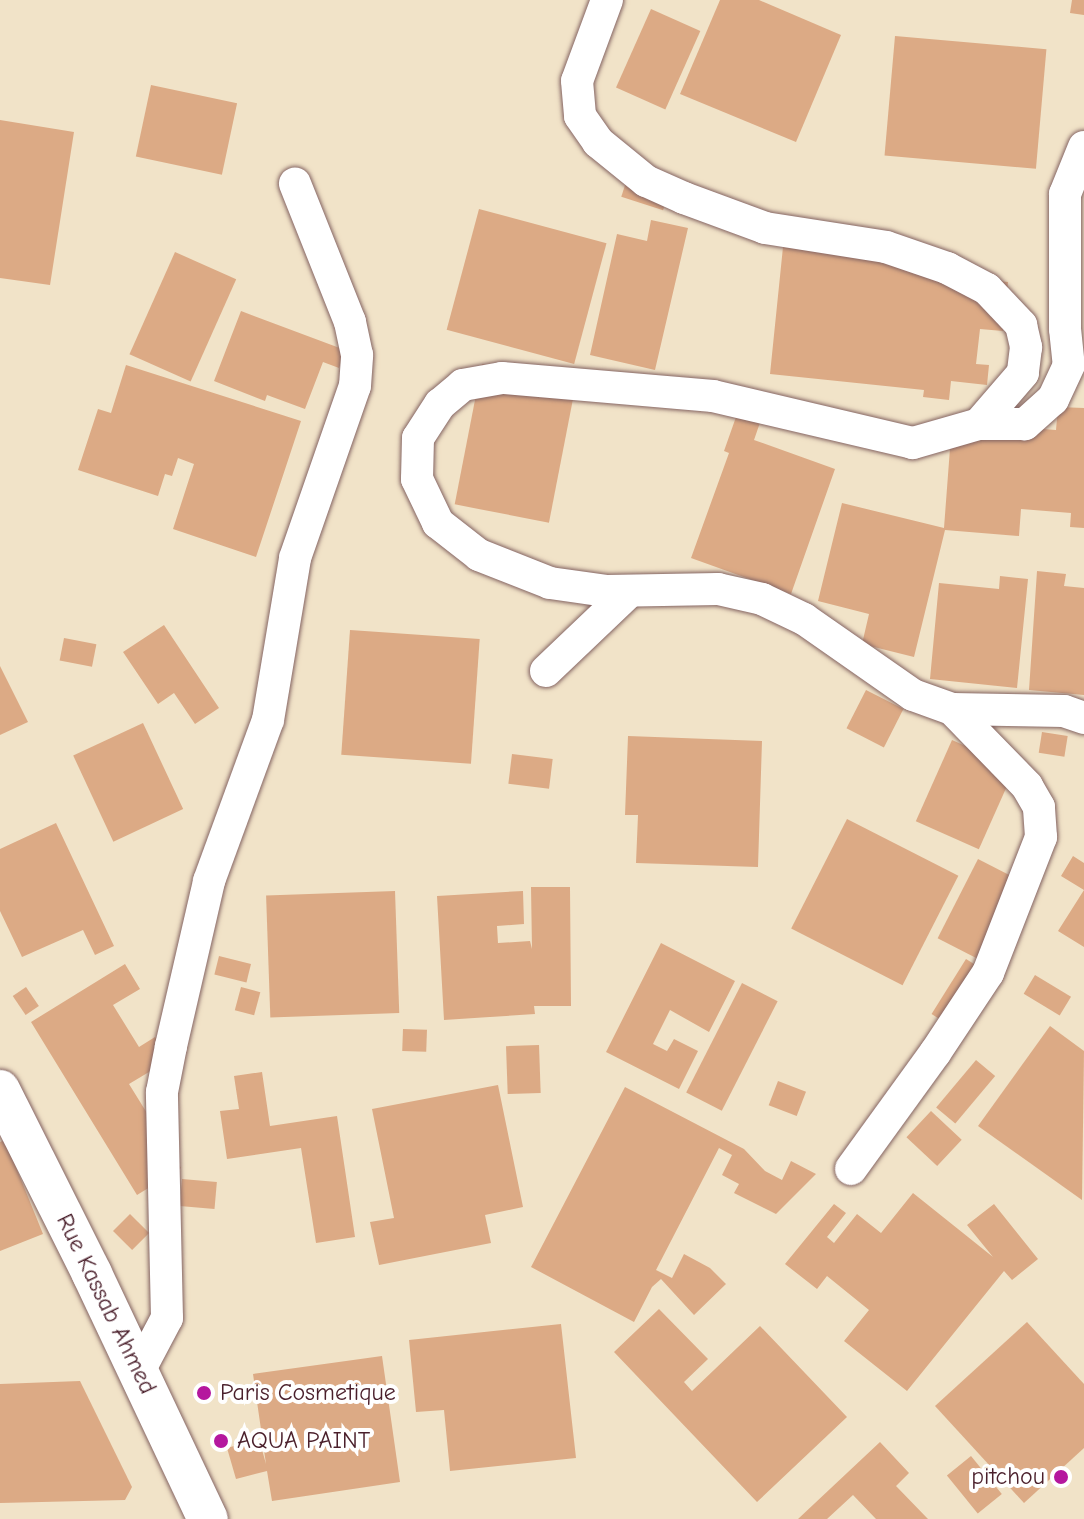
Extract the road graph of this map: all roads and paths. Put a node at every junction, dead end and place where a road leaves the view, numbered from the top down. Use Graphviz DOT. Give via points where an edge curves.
graph roads {
  1 [pos="607,0"];
  2 [pos="1084,147"];
  3 [pos="295,184"];
  4 [pos="979,424"];
  5 [pos="630,591"];
  6 [pos="546,671"];
  7 [pos="952,709"];
  8 [pos="1084,718"];
  9 [pos="0,1090"];
  10 [pos="851,1169"];
  11 [pos="139,1371"];
  12 [pos="208,1519"];
  1 -- 4 [label="street" via="577,81 580,116 598,142 646,181 684,198 765,228 886,247 947,268 987,289 1021,325 1026,347 1023,373"];
  2 -- 4 [label="street" via="1065,194 1069,365 1053,399 1025,424"];
  3 -- 11 [label="street" via="350,322 357,355 355,386 295,558 268,720 209,881 171,1046 162,1092 167,1318"];
  4 -- 5 [label="street" via="913,443 713,396 502,378 463,385 440,404 418,438 417,479 438,523 479,555 550,583"];
  5 -- 6 [label="street"];
  5 -- 7 [label="street" via="718,589 762,599 804,619 913,695"];
  7 -- 8 [label="street" via="1064,711"];
  7 -- 10 [label="street" via="1027,786 1039,807 1041,837 988,973"];
  9 -- 11 [label="street, Rue Kassab Ahmed"];
  11 -- 12 [label="street, Rue Kassab Ahmed"];
}
